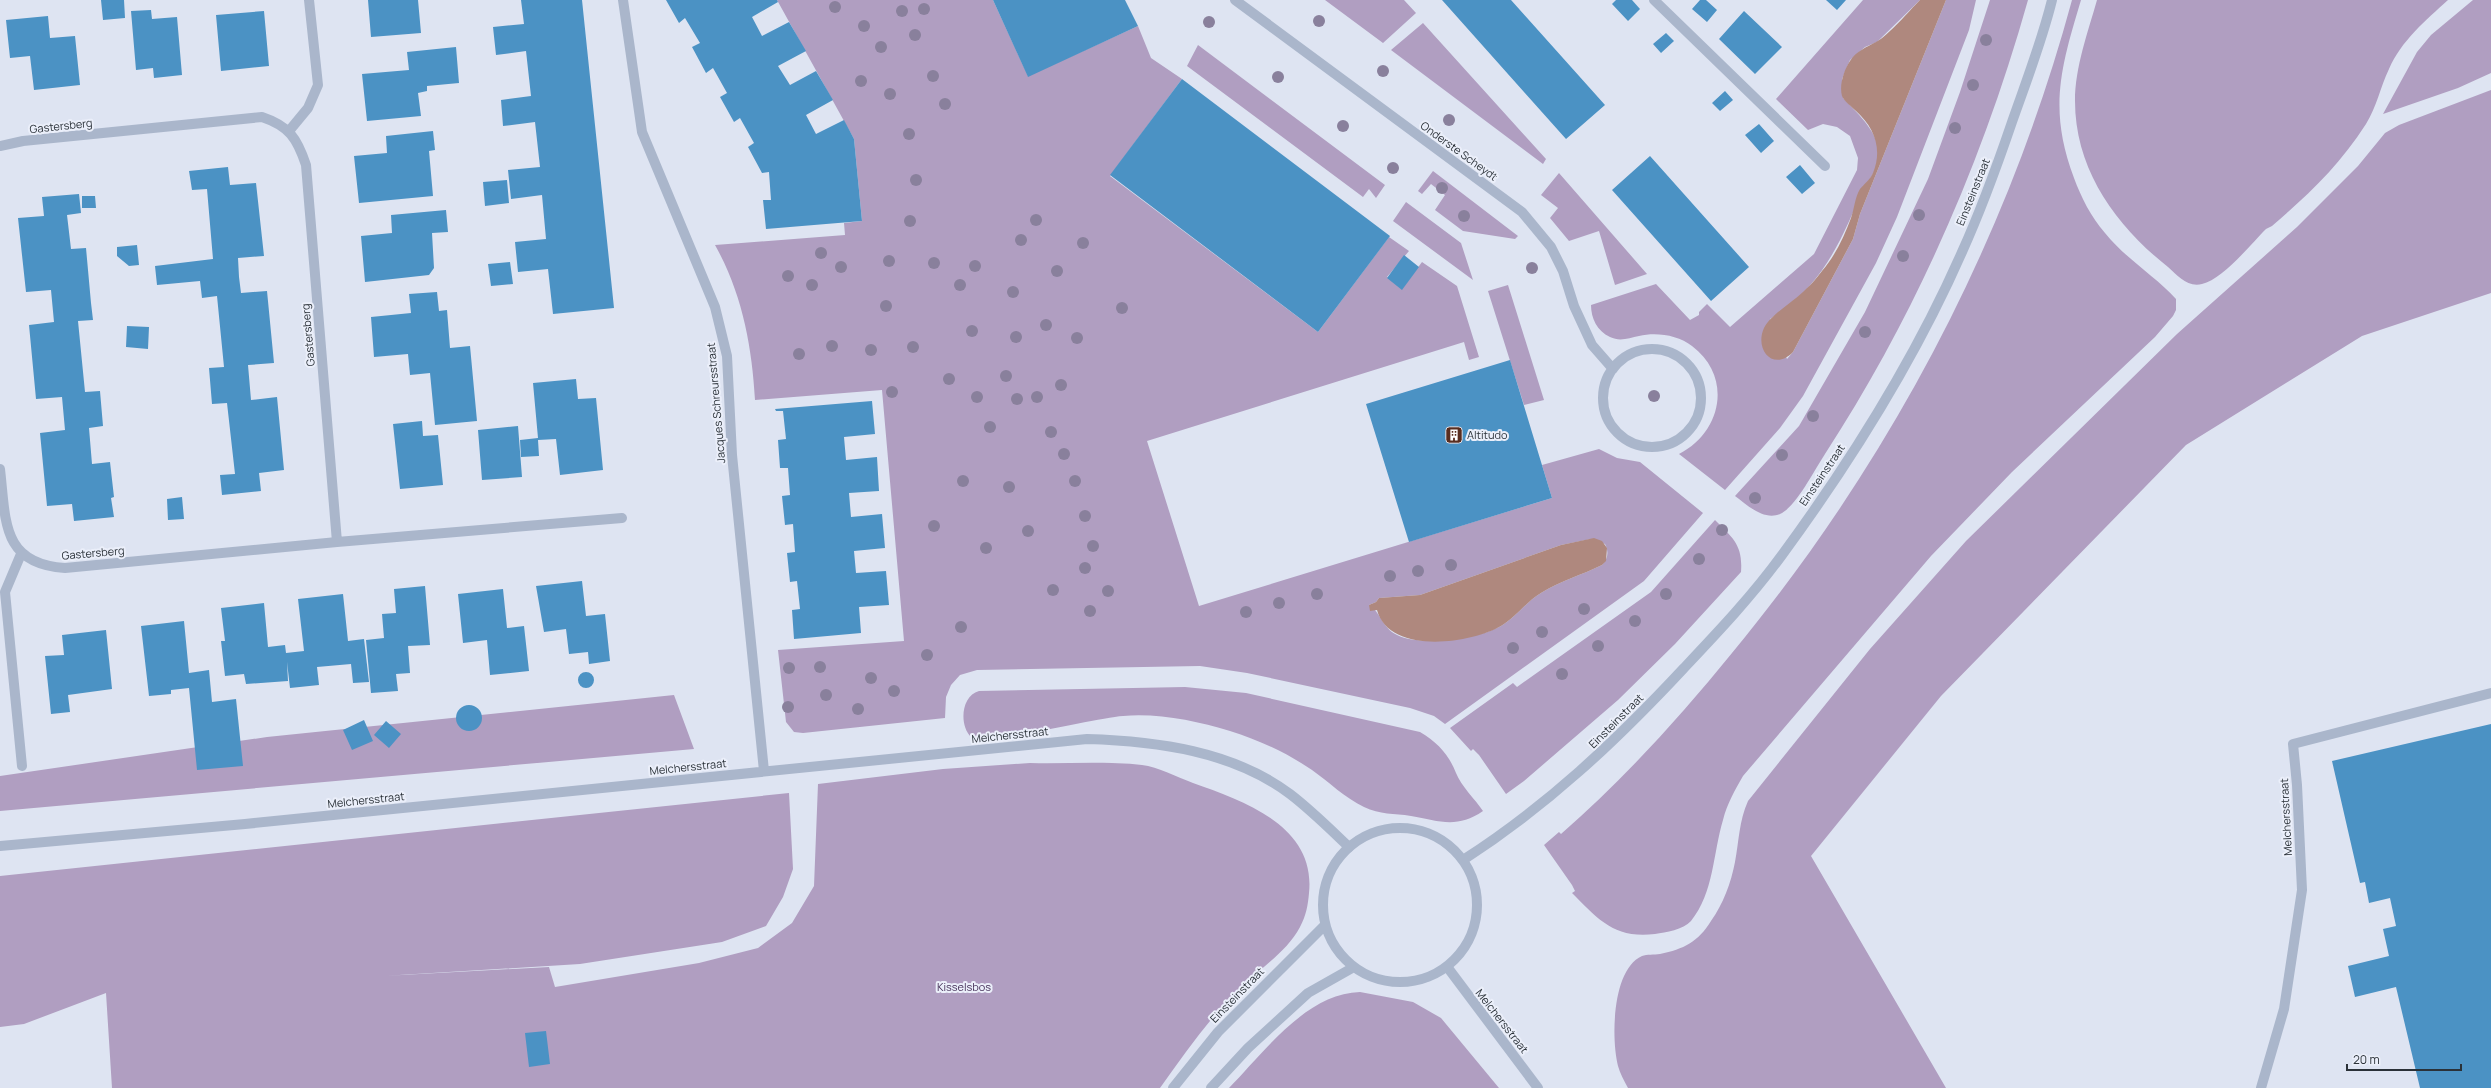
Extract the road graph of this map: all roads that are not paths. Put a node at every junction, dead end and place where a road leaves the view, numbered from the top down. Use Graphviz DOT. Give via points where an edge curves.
graph roads {
  1 [pos="309,0"];
  2 [pos="623,0"];
  3 [pos="1235,0"];
  4 [pos="1654,0"];
  5 [pos="2052,0"];
  6 [pos="289,130"];
  7 [pos="0,146"];
  8 [pos="1825,166"];
  9 [pos="1613,369"];
  10 [pos="0,469"];
  11 [pos="622,518"];
  12 [pos="337,542"];
  13 [pos="21,554"];
  14 [pos="2491,693"];
  15 [pos="22,766"];
  16 [pos="764,771"];
  17 [pos="0,846"];
  18 [pos="1349,847"];
  19 [pos="1463,860"];
  20 [pos="1326,925"];
  21 [pos="1354,967"];
  22 [pos="1448,968"];
  23 [pos="1173,1088"];
  24 [pos="1211,1088"];
  25 [pos="1538,1088"];
  26 [pos="2261,1088"];
  1 -- 6 [label="street" via="318,85 308,108"];
  2 -- 16 [label="street, Jacques Schreursstraat" via="642,132 715,307 726,350 732,455"];
  3 -- 9 [label="street, Onderste Scheydt" via="1522,212 1551,247 1592,345"];
  4 -- 8 [label="street"];
  5 -- 19 [label="street, Einsteinstraat" via="1999,160 1962,252 1904,364 1858,445 1764,577 1633,723 1582,771 1519,823"];
  6 -- 7 [label="street, Gastersberg" via="262,117"];
  6 -- 12 [label="street, Gastersberg" via="300,147 306,165"];
  9 -- 9 [label="street" via="1607,379 1604,402 1612,425 1622,436 1635,443 1649,446 1664,445 1678,439 1690,429 1698,415 1701,400 1700,384 1693,370 1682,359 1669,351 1638,351 1624,358"];
  10 -- 13 [label="street, Gastersberg" via="6,523 11,540"];
  11 -- 12 [label="street, Gastersberg"];
  12 -- 13 [label="street, Gastersberg" via="65,568 36,564"];
  13 -- 15 [label="street" via="5,592"];
  14 -- 26 [label="street, Melchersstraat" via="2293,744 2302,890 2284,1009"];
  16 -- 17 [label="street, Melchersstraat"];
  16 -- 18 [label="street, Melchersstraat" via="1087,739 1164,745 1194,751 1238,765 1270,782 1294,797"];
  18 -- 19 [label="street" via="1371,833 1408,828 1422,830 1445,842"];
  18 -- 20 [label="street" via="1334,865 1326,885 1323,908"];
  19 -- 22 [label="street" via="1473,881 1477,904 1473,927 1463,948"];
  20 -- 21 [label="street" via="1338,950"];
  20 -- 23 [label="street, Einsteinstraat" via="1218,1032"];
  21 -- 22 [label="street" via="1374,977 1404,982"];
  21 -- 24 [label="street" via="1308,992 1248,1048"];
  22 -- 25 [label="street, Melchersstraat"];
}
